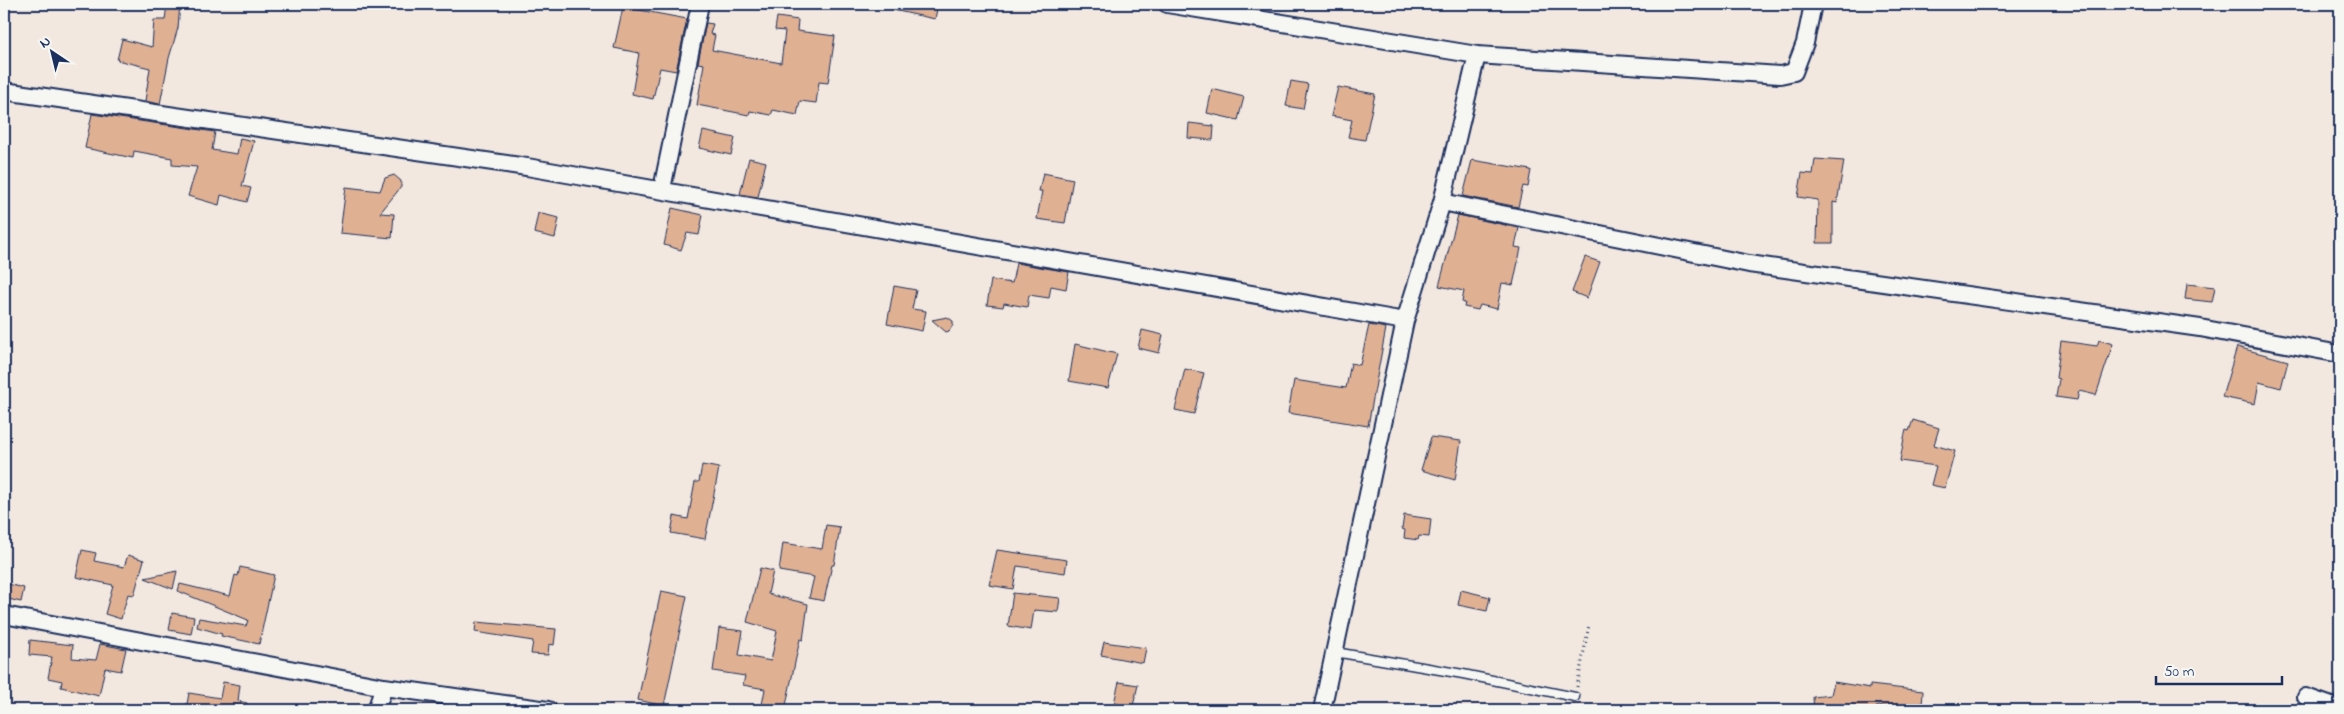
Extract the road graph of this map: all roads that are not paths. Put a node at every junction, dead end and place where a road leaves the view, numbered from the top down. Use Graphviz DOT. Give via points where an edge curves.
graph roads {
  1 [pos="700,4"];
  2 [pos="1167,4"];
  3 [pos="1813,4"];
  4 [pos="1477,55"];
  5 [pos="4,91"];
  6 [pos="662,190"];
  7 [pos="1442,202"];
  8 [pos="1405,321"];
  9 [pos="2340,354"];
  10 [pos="4,615"];
  11 [pos="1335,652"];
  12 [pos="384,687"];
  13 [pos="1575,697"];
  14 [pos="2306,697"];
  15 [pos="2340,709"];
  16 [pos="376,710"];
  17 [pos="548,710"];
  18 [pos="1322,710"];
  1 -- 6 [label="street"];
  2 -- 4 [label="street"];
  3 -- 4 [label="street" via="1806,43 1794,72 1780,75"];
  4 -- 7 [label="street"];
  5 -- 6 [label="street" via="329,137"];
  6 -- 8 [label="street"];
  7 -- 8 [label="street"];
  7 -- 9 [label="street" via="1749,264 2200,328"];
  8 -- 11 [label="street"];
  10 -- 12 [label="street"];
  11 -- 13 [label="lane"];
  11 -- 18 [label="street"];
  12 -- 16 [label="street"];
  12 -- 17 [label="street"];
  14 -- 15 [label="street"];
}
